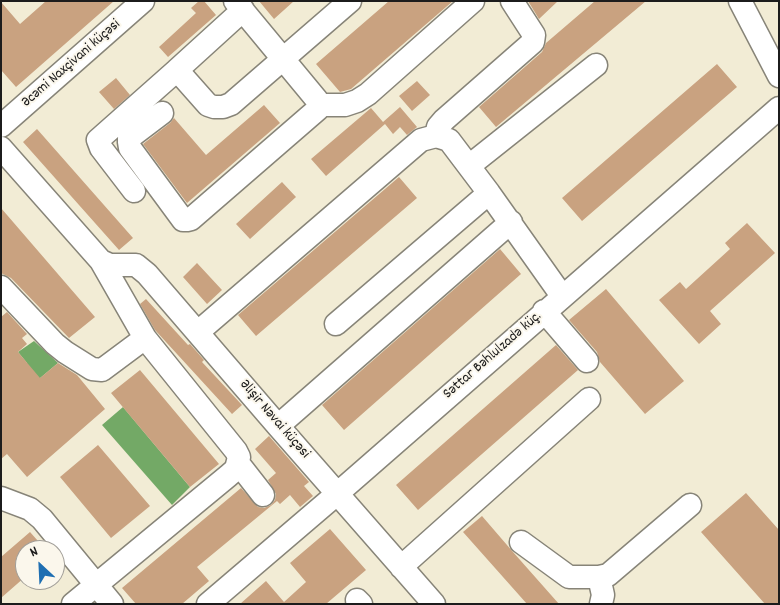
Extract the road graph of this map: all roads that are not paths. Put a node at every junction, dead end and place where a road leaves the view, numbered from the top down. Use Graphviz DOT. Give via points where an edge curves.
graph roads {
  1 [pos="143,1"];
  2 [pos="350,1"];
  3 [pos="474,1"];
  4 [pos="512,1"];
  5 [pos="740,1"];
  6 [pos="239,6"];
  7 [pos="284,59"];
  8 [pos="596,65"];
  9 [pos="177,70"];
  10 [pos="779,76"];
  11 [pos="318,105"];
  12 [pos="779,108"];
  13 [pos="162,114"];
  14 [pos="3,120"];
  15 [pos="436,136"];
  16 [pos="1,148"];
  17 [pos="469,166"];
  18 [pos="134,191"];
  19 [pos="489,192"];
  20 [pos="511,222"];
  21 [pos="100,261"];
  22 [pos="1,287"];
  23 [pos="562,296"];
  24 [pos="544,311"];
  25 [pos="336,324"];
  26 [pos="198,332"];
  27 [pos="145,338"];
  28 [pos="587,361"];
  29 [pos="589,399"];
  30 [pos="278,426"];
  31 [pos="238,463"];
  32 [pos="338,493"];
  33 [pos="262,495"];
  34 [pos="1,498"];
  35 [pos="690,505"];
  36 [pos="520,542"];
  37 [pos="401,567"];
  38 [pos="599,577"];
  39 [pos="96,585"];
  40 [pos="73,604"];
  41 [pos="112,604"];
  42 [pos="208,604"];
  43 [pos="434,604"];
  44 [pos="601,604"];
  1 -- 14 [label="street, Əcəmi Naxçivani küçəsi"];
  2 -- 7 [label="street"];
  3 -- 11 [label="street" via="368,94 345,105"];
  4 -- 15 [label="street" via="534,35 533,42 444,120"];
  5 -- 10 [label="street"];
  6 -- 7 [label="street"];
  6 -- 9 [label="street"];
  7 -- 9 [label="street" via="223,108 208,105"];
  7 -- 11 [label="street"];
  8 -- 17 [label="street"];
  9 -- 18 [label="street" via="98,140"];
  11 -- 13 [label="street" via="318,109 187,220 183,220 128,142"];
  12 -- 23 [label="street, Səttar Bəhlulzadə küç."];
  15 -- 17 [label="street" via="449,140"];
  15 -- 26 [label="street" via="421,140"];
  16 -- 21 [label="street"];
  17 -- 19 [label="street"];
  19 -- 20 [label="street"];
  19 -- 25 [label="street"];
  20 -- 23 [label="street"];
  20 -- 30 [label="street"];
  21 -- 26 [label="street, Əlişir Nəvai küçəsi" via="142,269"];
  21 -- 27 [label="street"];
  22 -- 27 [label="street" via="55,344 92,369 102,370"];
  23 -- 24 [label="street, Səttar Bəhlulzadə küç."];
  24 -- 28 [label="street"];
  24 -- 32 [label="street, Səttar Bəhlulzadə küç."];
  26 -- 30 [label="street, Əlişir Nəvai küçəsi"];
  27 -- 31 [label="street" via="236,451"];
  29 -- 37 [label="street"];
  30 -- 32 [label="street, Əlişir Nəvai küçəsi"];
  31 -- 33 [label="street"];
  31 -- 39 [label="street" via="228,476"];
  32 -- 37 [label="street, Əlişir Nəvai küçəsi"];
  32 -- 42 [label="street, Səttar Bəhlulzadə küç."];
  34 -- 39 [label="street" via="30,509 42,519"];
  35 -- 38 [label="street" via="608,575"];
  36 -- 38 [label="street" via="569,577"];
  37 -- 43 [label="street, Əlişir Nəvai küçəsi"];
  38 -- 44 [label="street" via="603,595"];
  39 -- 40 [label="street"];
  39 -- 41 [label="street"];
}
